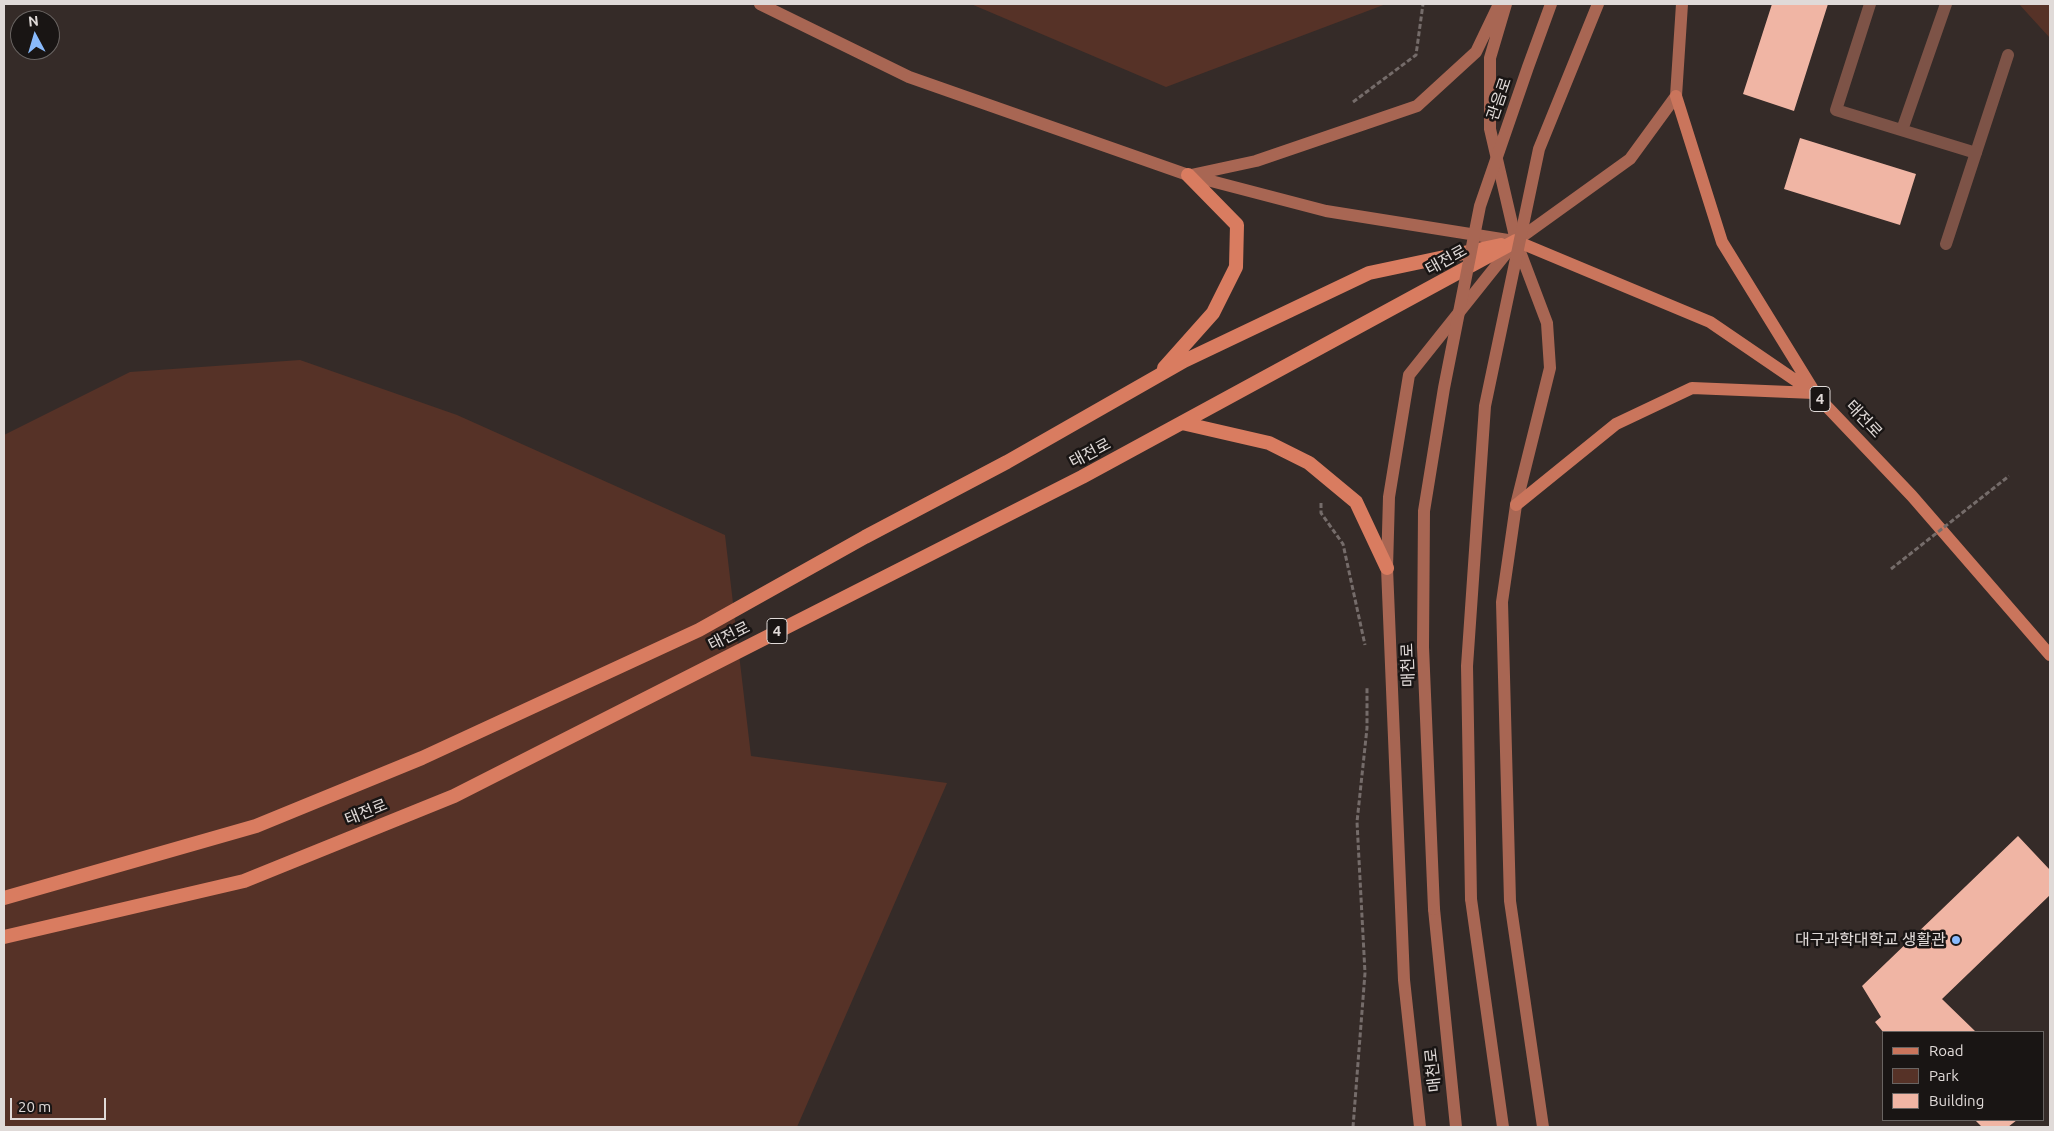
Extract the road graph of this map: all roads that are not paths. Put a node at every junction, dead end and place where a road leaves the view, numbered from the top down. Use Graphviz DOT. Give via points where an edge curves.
graph roads {
  1 [pos="760,4"];
  2 [pos="1499,4"];
  3 [pos="1506,4"];
  4 [pos="1551,4"];
  5 [pos="1598,4"];
  6 [pos="1682,4"];
  7 [pos="1870,4"];
  8 [pos="1946,4"];
  9 [pos="2008,55"];
  10 [pos="1676,96"];
  11 [pos="1902,130"];
  12 [pos="1976,153"];
  13 [pos="1188,176"];
  14 [pos="1480,206"];
  15 [pos="1516,241"];
  16 [pos="1946,244"];
  17 [pos="1156,378"];
  18 [pos="1814,393"];
  19 [pos="1182,423"];
  20 [pos="1516,505"];
  21 [pos="1388,568"];
  22 [pos="2050,655"];
  23 [pos="4,898"];
  24 [pos="4,937"];
  25 [pos="1420,1127"];
  26 [pos="1456,1127"];
  27 [pos="1503,1127"];
  28 [pos="1543,1127"];
  1 -- 13 [label="main road" via="908,77"];
  2 -- 13 [label="main road" via="1476,52 1416,106 1256,161"];
  3 -- 15 [label="main road" via="1490,58 1490,129"];
  4 -- 14 [label="main road, 관음로, bridge"];
  5 -- 27 [label="main road, bridge" via="1539,149 1485,406 1467,666 1471,899"];
  6 -- 10 [label="main road"];
  7 -- 11 [label="lane" via="1836,110"];
  8 -- 11 [label="lane"];
  9 -- 12 [label="lane"];
  10 -- 15 [label="main road" via="1630,159"];
  10 -- 18 [label="main road" via="1722,242"];
  11 -- 12 [label="lane"];
  12 -- 16 [label="lane"];
  13 -- 15 [label="main road" via="1326,211"];
  13 -- 17 [label="highway" via="1237,225 1236,267 1213,313"];
  14 -- 26 [label="main road, 매천로, bridge" via="1444,388 1424,511 1423,647 1434,909"];
  15 -- 17 [label="highway, 태전로 / 4" via="1369,273 1184,361"];
  15 -- 18 [label="main road, 태전로 / 4" via="1710,322"];
  15 -- 19 [label="highway, 태전로 / 4"];
  15 -- 20 [label="main road" via="1547,322 1550,368"];
  15 -- 21 [label="main road" via="1409,375 1389,497"];
  17 -- 23 [label="highway, 태전로 / 4" via="699,630 422,758 256,826"];
  18 -- 20 [label="main road" via="1692,388 1616,424"];
  18 -- 22 [label="main road, 태전로 / 4" via="1912,496"];
  19 -- 21 [label="highway" via="1269,443 1310,463 1356,502"];
  19 -- 24 [label="highway, 태전로 / 4" via="454,796 244,881"];
  20 -- 28 [label="main road" via="1502,602 1510,901"];
  21 -- 25 [label="main road" via="1404,980"];
}
